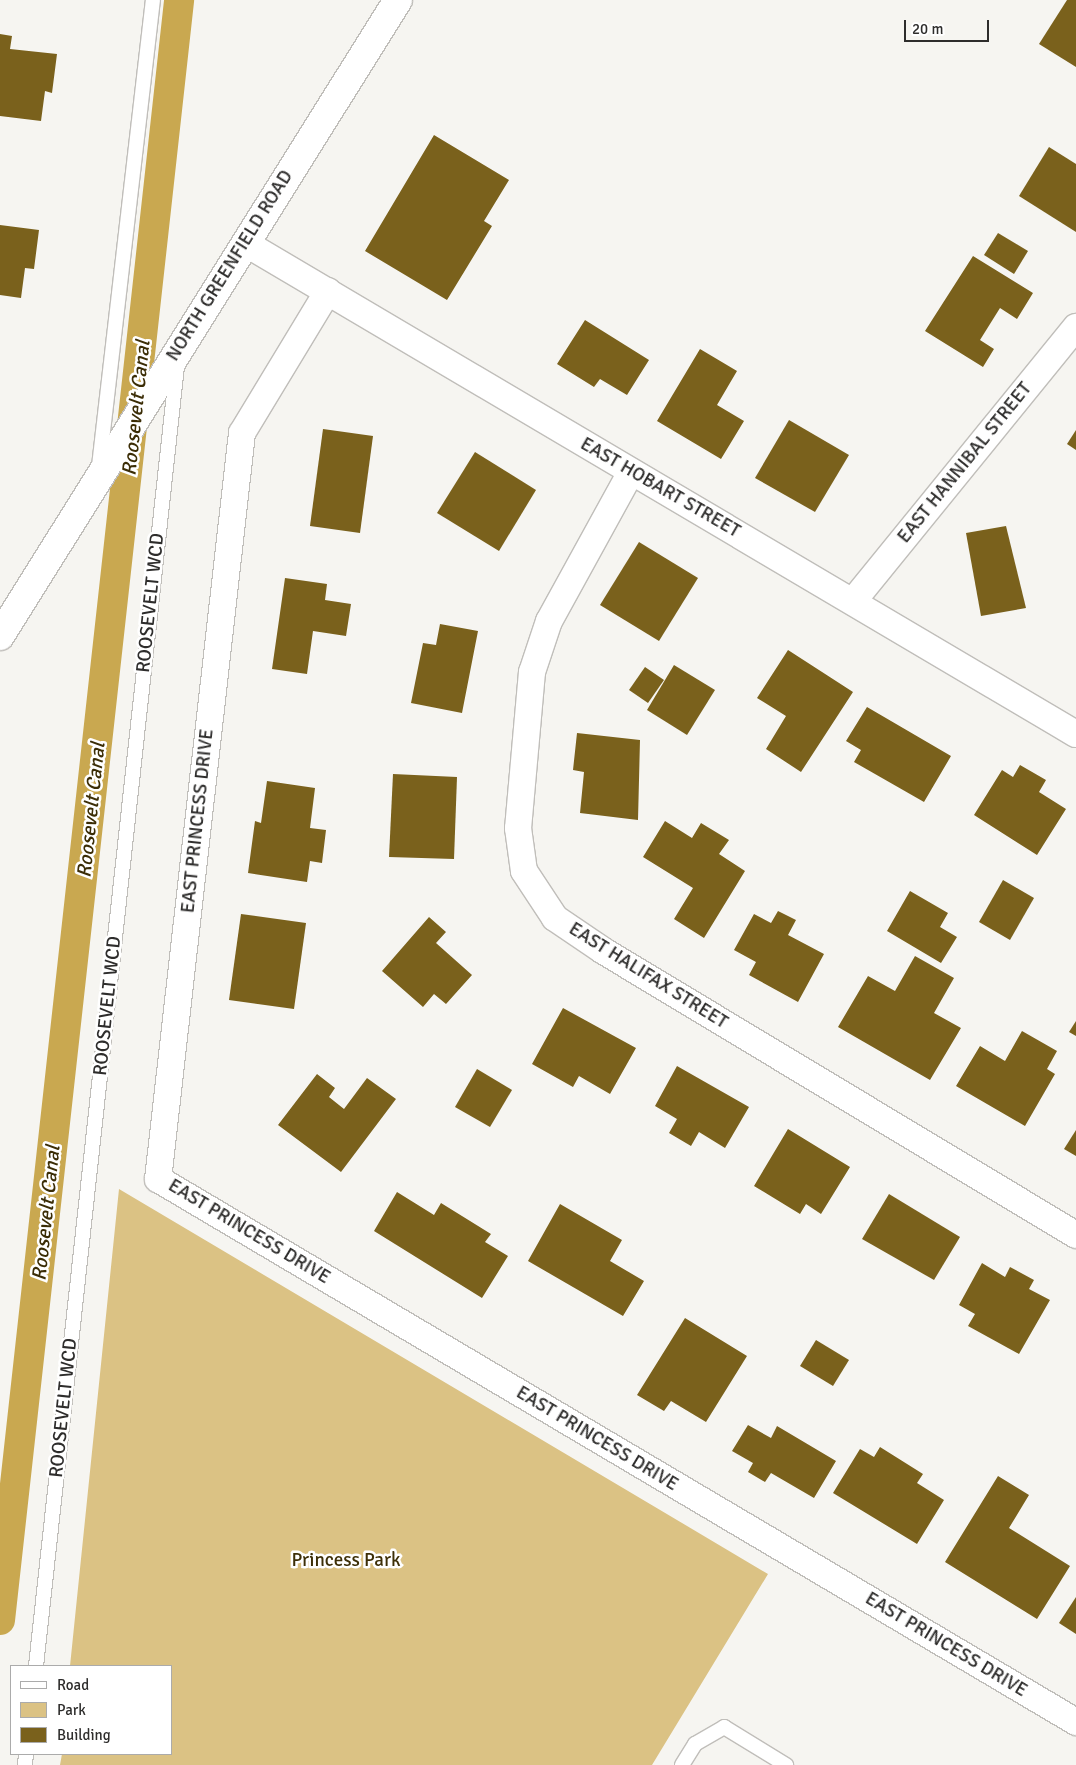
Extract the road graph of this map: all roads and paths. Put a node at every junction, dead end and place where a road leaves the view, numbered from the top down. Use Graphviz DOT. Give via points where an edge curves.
graph roads {
  1 [pos="153,0"];
  2 [pos="398,0"];
  3 [pos="245,243"];
  4 [pos="328,291"];
  5 [pos="1076,327"];
  6 [pos="174,354"];
  7 [pos="102,470"];
  8 [pos="631,472"];
  9 [pos="854,600"];
  10 [pos="0,636"];
  11 [pos="1076,734"];
  12 [pos="1076,1235"];
  13 [pos="36,1665"];
  14 [pos="1076,1722"];
  15 [pos="682,1765"];
  16 [pos="786,1765"];
  1 -- 7 [label="lane"];
  2 -- 3 [label="main road, NORTH GREENFIELD ROAD"];
  3 -- 4 [label="street, EAST HOBART STREET"];
  3 -- 6 [label="main road, NORTH GREENFIELD ROAD"];
  4 -- 8 [label="street, EAST HOBART STREET"];
  4 -- 14 [label="street, EAST PRINCESS DRIVE" via="242,433 158,1179"];
  5 -- 9 [label="street, EAST HANNIBAL STREET"];
  6 -- 7 [label="main road, NORTH GREENFIELD ROAD"];
  6 -- 13 [label="lane, ROOSEVELT WCD"];
  7 -- 10 [label="main road, NORTH GREENFIELD ROAD"];
  8 -- 9 [label="street, EAST HOBART STREET"];
  8 -- 12 [label="street, EAST HALIFAX STREET" via="549,621 532,672 518,828 524,871 555,918 602,950"];
  9 -- 11 [label="street, EAST HOBART STREET"];
  15 -- 16 [label="lane" via="695,1744 724,1727"];
}
